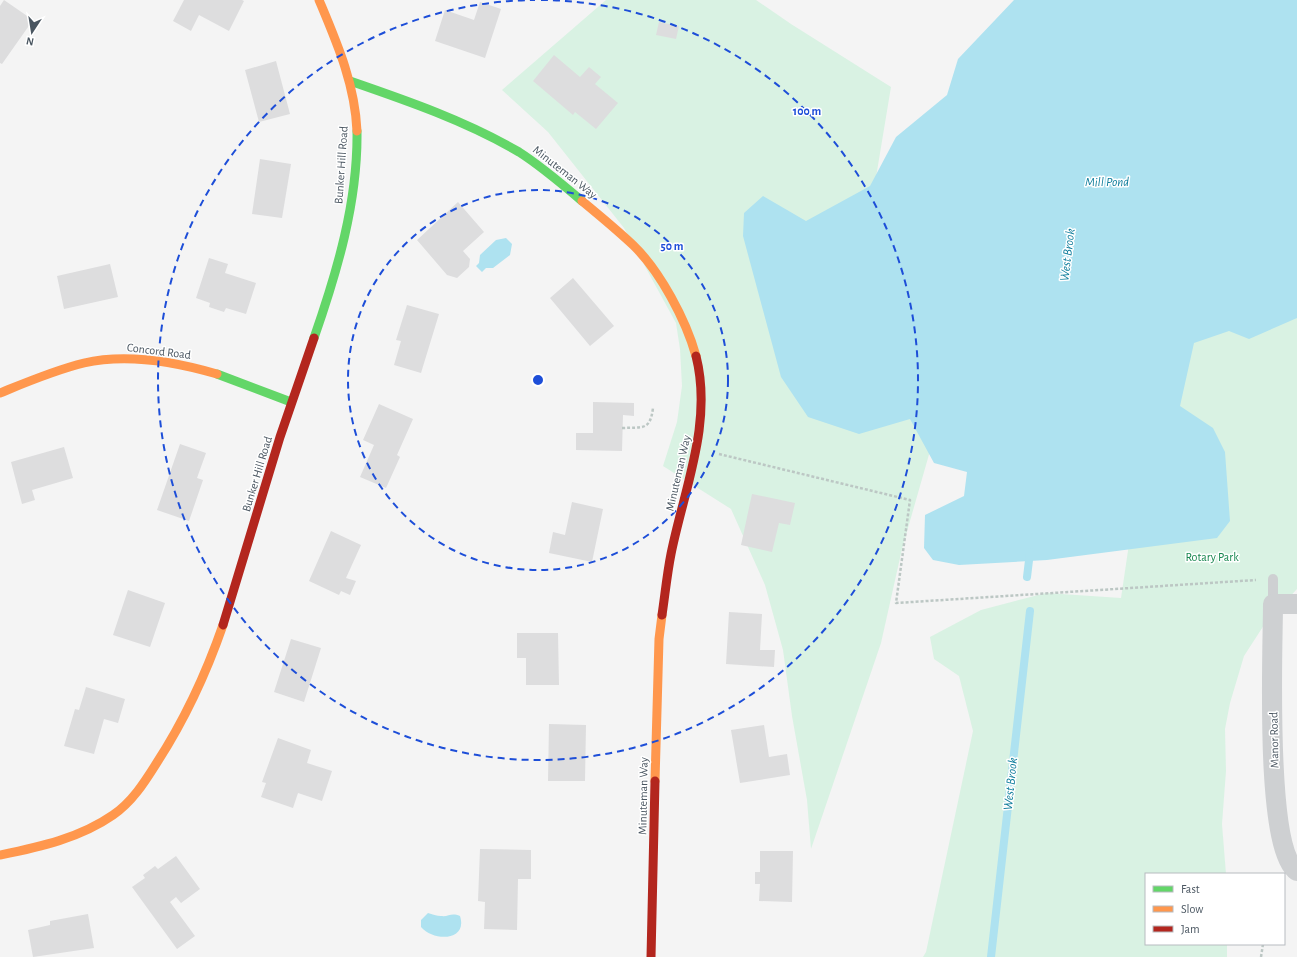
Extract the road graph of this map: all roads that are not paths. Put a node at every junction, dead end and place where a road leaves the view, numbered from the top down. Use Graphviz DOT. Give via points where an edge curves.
graph roads {
  1 [pos="319,0"];
  2 [pos="350,81"];
  3 [pos="0,393"];
  4 [pos="292,402"];
  5 [pos="1273,579"];
  6 [pos="1273,604"];
  7 [pos="1297,604"];
  8 [pos="0,855"];
  9 [pos="1297,871"];
  10 [pos="651,957"];
  1 -- 2 [label="street, Bunker Hill Road"];
  2 -- 4 [label="street, Bunker Hill Road" via="355,101 357,132 349,222 330,296"];
  2 -- 10 [label="street, Minuteman Way" via="435,111 520,152 565,186 634,246 674,302 693,346 702,392 697,449 671,555 660,633 656,697"];
  3 -- 4 [label="street, Concord Road" via="84,363 140,358 200,369"];
  4 -- 8 [label="street, Bunker Hill Road" via="224,622 201,681 169,744 139,790 127,804 105,820 54,842"];
  5 -- 6 [label="lane"];
  6 -- 7 [label="street"];
  6 -- 9 [label="street, Manor Road" via="1275,799 1287,858"];
}
